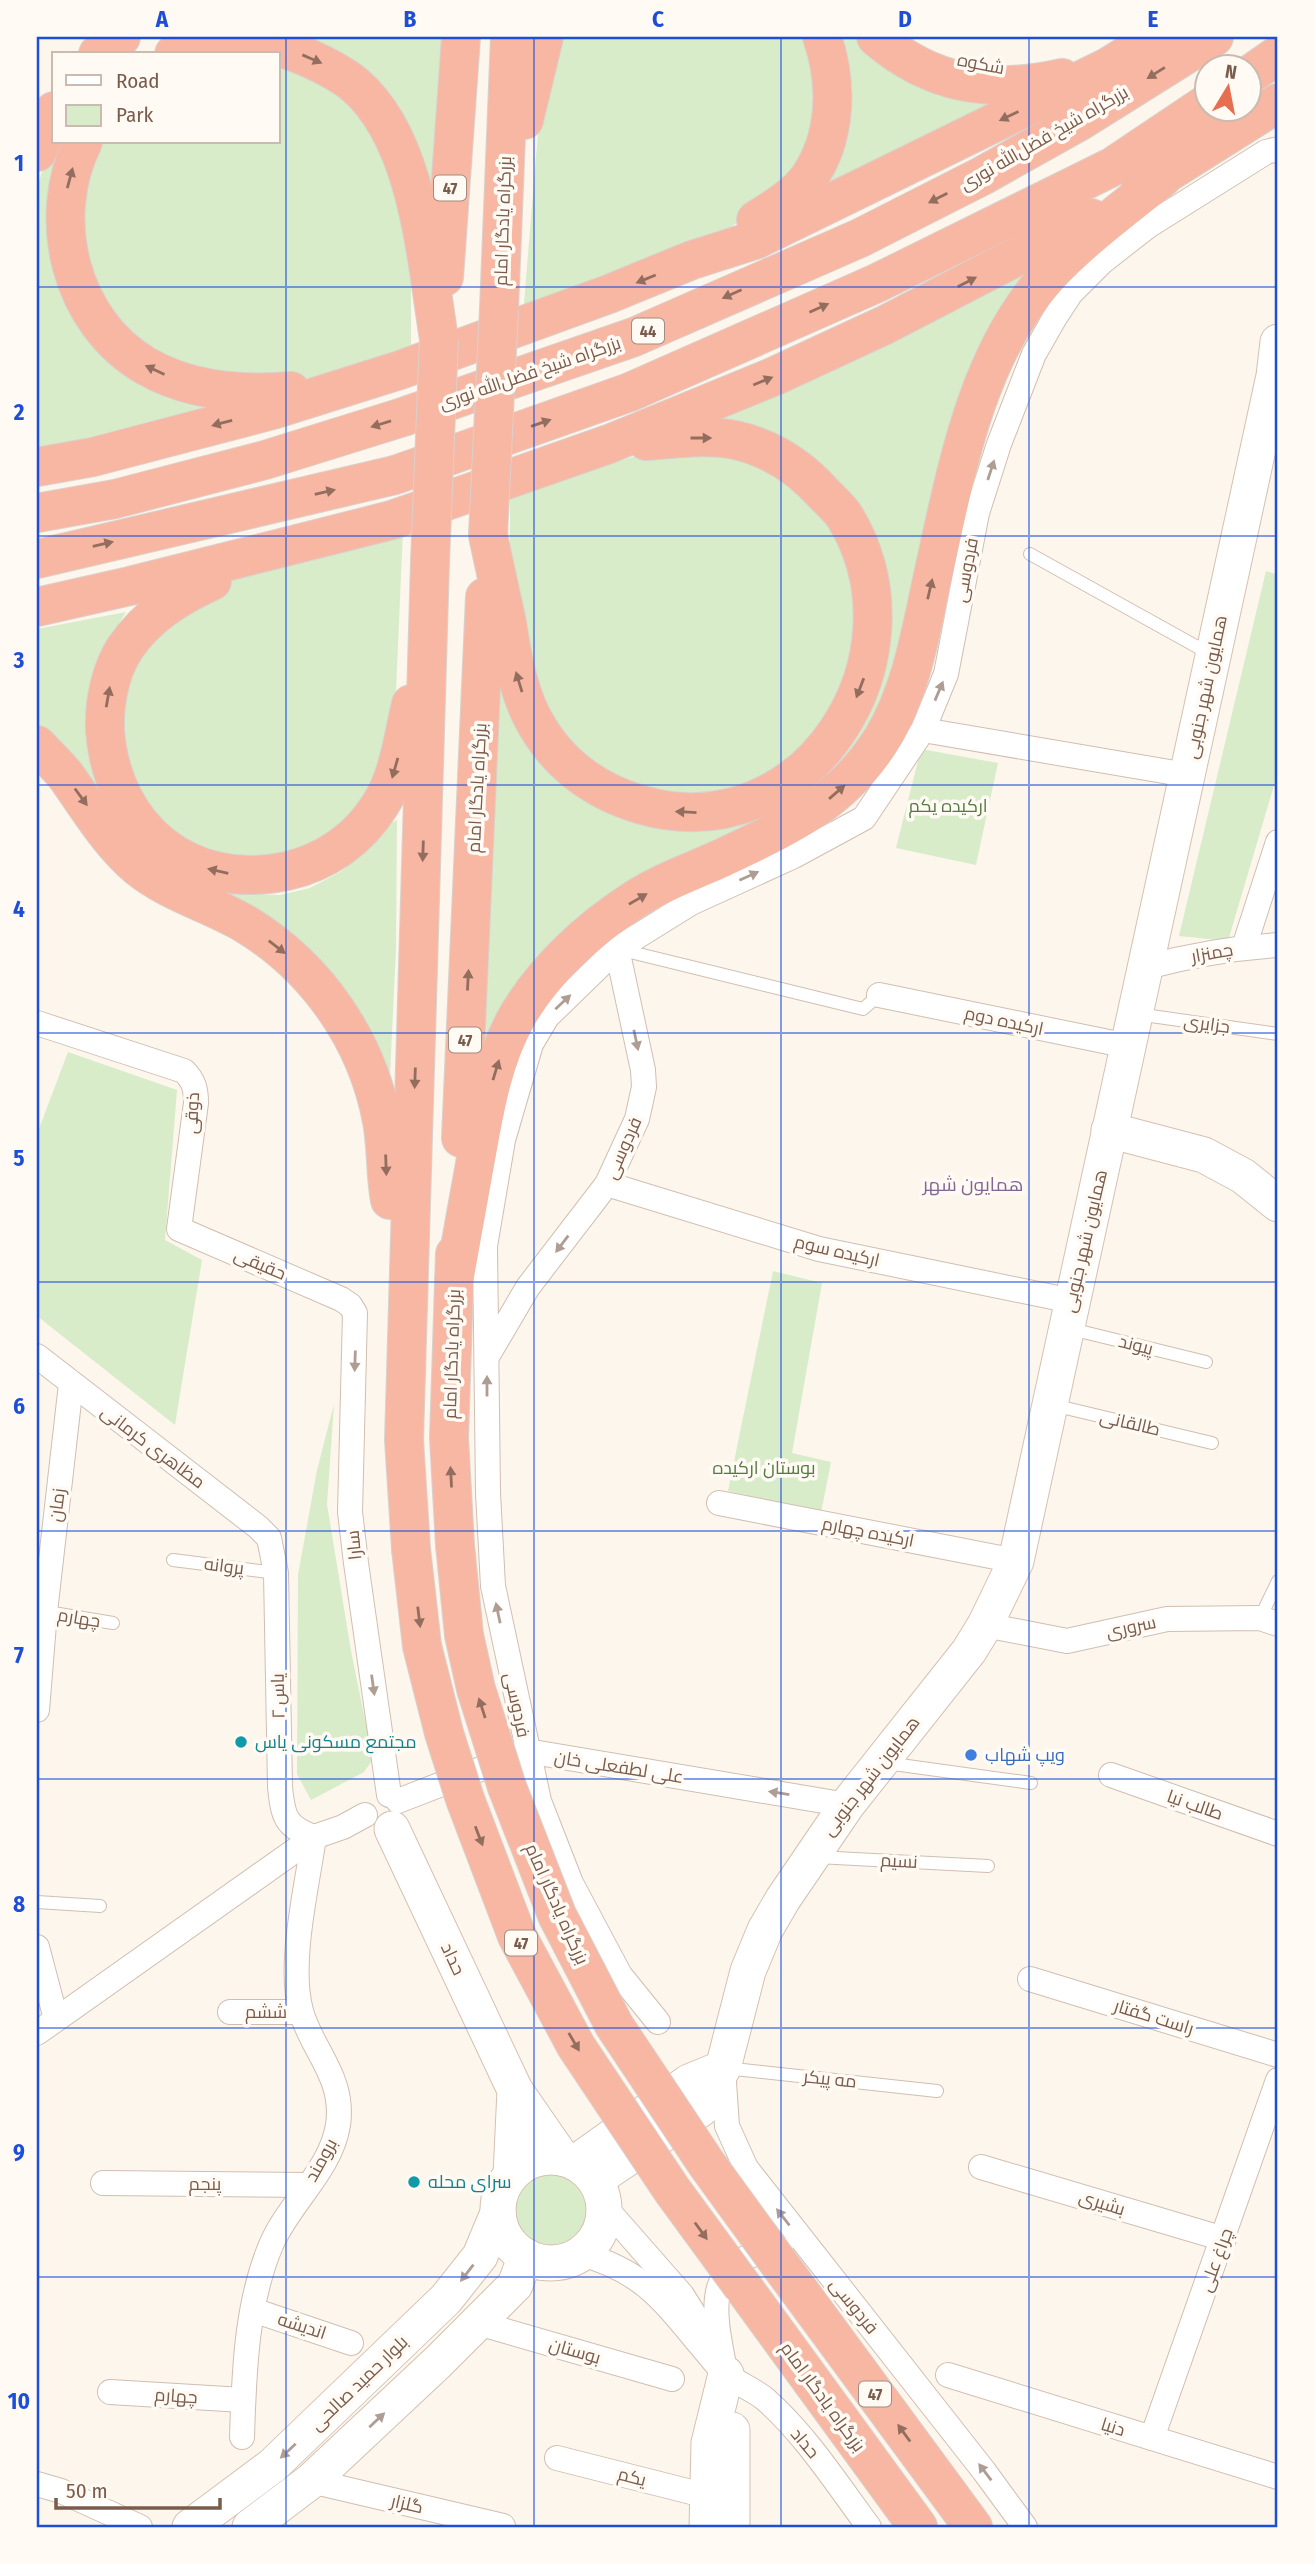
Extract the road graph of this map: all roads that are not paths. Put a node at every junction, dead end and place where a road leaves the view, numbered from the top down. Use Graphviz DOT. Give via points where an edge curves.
graph roads {
  1 [pos="121,37"];
  2 [pos="461,37"];
  3 [pos="510,37"];
  4 [pos="544,37"];
  5 [pos="822,37"];
  6 [pos="876,37"];
  7 [pos="908,37"];
  8 [pos="1156,37"];
  9 [pos="1214,37"];
  10 [pos="101,52"];
  11 [pos="182,52"];
  12 [pos="1278,55"];
  13 [pos="1262,66"];
  14 [pos="1108,67"];
  15 [pos="1018,71"];
  16 [pos="1278,103"];
  17 [pos="1192,113"];
  18 [pos="52,116"];
  19 [pos="82,144"];
  20 [pos="1278,149"];
  21 [pos="37,152"];
  22 [pos="1163,177"];
  23 [pos="504,197"];
  24 [pos="692,260"];
  25 [pos="439,339"];
  26 [pos="1278,342"];
  27 [pos="342,388"];
  28 [pos="609,444"];
  29 [pos="37,467"];
  30 [pos="37,513"];
  31 [pos="488,535"];
  32 [pos="268,552"];
  33 [pos="1030,554"];
  34 [pos="37,559"];
  35 [pos="37,607"];
  36 [pos="427,630"];
  37 [pos="1213,656"];
  38 [pos="923,730"];
  39 [pos="37,745"];
  40 [pos="1187,775"];
  41 [pos="1278,842"];
  42 [pos="1278,945"];
  43 [pos="1244,947"];
  44 [pos="617,949"];
  45 [pos="1147,967"];
  46 [pos="879,995"];
  47 [pos="37,1023"];
  48 [pos="1132,1030"];
  49 [pos="1278,1034"];
  50 [pos="1110,1130"];
  51 [pos="607,1184"];
  52 [pos="1278,1204"];
  53 [pos="180,1229"];
  54 [pos="454,1281"];
  55 [pos="408,1288"];
  56 [pos="341,1299"];
  57 [pos="1068,1315"];
  58 [pos="37,1356"];
  59 [pos="487,1356"];
  60 [pos="1206,1362"];
  61 [pos="71,1384"];
  62 [pos="1049,1404"];
  63 [pos="1212,1443"];
  64 [pos="719,1503"];
  65 [pos="269,1538"];
  66 [pos="173,1560"];
  67 [pos="1016,1561"];
  68 [pos="276,1573"];
  69 [pos="1278,1581"];
  70 [pos="41,1611"];
  71 [pos="1269,1621"];
  72 [pos="113,1623"];
  73 [pos="985,1625"];
  74 [pos="37,1710"];
  75 [pos="527,1751"];
  76 [pos="880,1762"];
  77 [pos="1111,1775"];
  78 [pos="1031,1783"];
  79 [pos="847,1805"];
  80 [pos="386,1810"];
  81 [pos="1278,1834"];
  82 [pos="314,1837"];
  83 [pos="810,1857"];
  84 [pos="988,1866"];
  85 [pos="37,1902"];
  86 [pos="100,1906"];
  87 [pos="37,1947"];
  88 [pos="1030,1979"];
  89 [pos="230,2012"];
  90 [pos="301,2012"];
  91 [pos="658,2022"];
  92 [pos="46,2026"];
  93 [pos="1278,2055"];
  94 [pos="723,2068"];
  95 [pos="1278,2080"];
  96 [pos="515,2090"];
  97 [pos="937,2091"];
  98 [pos="981,2167"];
  99 [pos="511,2175"];
  100 [pos="584,2177"];
  101 [pos="103,2183"];
  102 [pos="308,2185"];
  103 [pos="498,2213"];
  104 [pos="1223,2239"];
  105 [pos="581,2254"];
  106 [pos="526,2256"];
  107 [pos="794,2258"];
  108 [pos="253,2310"];
  109 [pos="478,2323"];
  110 [pos="351,2343"];
  111 [pos="726,2374"];
  112 [pos="948,2375"];
  113 [pos="672,2379"];
  114 [pos="110,2392"];
  115 [pos="243,2400"];
  116 [pos="242,2437"];
  117 [pos="1152,2438"];
  118 [pos="557,2458"];
  119 [pos="1278,2477"];
  120 [pos="312,2482"];
  121 [pos="37,2484"];
  122 [pos="707,2512"];
  123 [pos="503,2526"];
  124 [pos="140,2527"];
  125 [pos="190,2527"];
  126 [pos="250,2527"];
  127 [pos="732,2527"];
  128 [pos="869,2527"];
  129 [pos="918,2527"];
  130 [pos="973,2527"];
  131 [pos="1025,2527"];
  1 -- 10 [label="highway"];
  2 -- 25 [label="highway, بزرگراه یادگار امام / 47"];
  3 -- 23 [label="highway, بزرگراه یادگار امام / 47"];
  4 -- 23 [label="highway"];
  5 -- 24 [label="highway" via="832,80 832,108 829,132 813,170 786,201"];
  6 -- 14 [label="highway" via="897,55 928,71 971,84 1033,85"];
  7 -- 15 [label="street, شکوه" via="971,66"];
  8 -- 14 [label="highway"];
  9 -- 30 [label="highway, بزرگراه شیخ فضل‌الله نوری / 44, one-way" via="970,183 860,238 634,337 265,460 115,499"];
  11 -- 25 [label="highway, one-way" via="250,41 286,48 355,85 380,113 400,148 416,204"];
  12 -- 13 [label="highway"];
  14 -- 24 [label="highway, one-way" via="755,240"];
  16 -- 22 [label="highway"];
  34 -- 17 [label="highway, one-way" via="395,475 630,392 877,283 1112,167"];
  18 -- 21 [label="highway"];
  27 -- 19 [label="highway, one-way" via="266,393 185,383 146,366 116,344 88,304 71,268 65,233 65,195"];
  38 -- 20 [label="street, فردوسی, one-way" via="946,674 977,513 1034,354 1054,319 1071,293 1102,262 1148,226 1266,152"];
  28 -- 22 [label="highway, one-way" via="885,325"];
  54 -- 22 [label="highway, one-way" via="486,1103 518,1016 567,955 636,898 812,813 863,765 882,739 902,694 964,442 999,351 1049,275"];
  23 -- 31 [label="highway, بزرگراه یادگار امام / 47, bridge"];
  24 -- 27 [label="highway, one-way"];
  25 -- 36 [label="highway, بزرگراه یادگار امام / 47, bridge"];
  26 -- 37 [label="street, همایون‌ شهر جنوبی"];
  27 -- 29 [label="highway, one-way" via="106,454"];
  28 -- 31 [label="highway, one-way" via="704,437 764,448 790,462 845,516 864,555 873,600 868,667 842,726 809,765 754,799 693,813 623,800 590,783 559,757 531,714 511,652"];
  28 -- 32 [label="highway" via="392,520"];
  54 -- 31 [label="highway, بزرگراه یادگار امام / 47, one-way"];
  32 -- 35 [label="highway"];
  36 -- 32 [label="highway, one-way" via="393,778 381,804 349,841 325,858 271,874 227,874 188,862 140,824 113,777 105,723 112,674 124,649 163,607"];
  33 -- 37 [label="lane"];
  36 -- 55 [label="highway, بزرگراه یادگار امام / 47, one-way"];
  37 -- 40 [label="street, همایون‌ شهر جنوبی"];
  38 -- 40 [label="street"];
  44 -- 38 [label="street, فردوسی, one-way" via="691,903 864,818"];
  39 -- 55 [label="highway, one-way" via="138,867 279,948 304,970 349,1028 372,1082 382,1121 387,1184"];
  40 -- 45 [label="street, همایون‌ شهر جنوبی"];
  41 -- 43 [label="street"];
  42 -- 43 [label="street, چمنزار"];
  43 -- 45 [label="street, چمنزار"];
  44 -- 46 [label="lane" via="863,1009"];
  44 -- 51 [label="street, فردوسی, one-way" via="644,1087 637,1119"];
  59 -- 44 [label="street, فردوسی, one-way" via="485,1245 503,1140 531,1044 547,1017"];
  45 -- 48 [label="street, همایون‌ شهر جنوبی"];
  46 -- 48 [label="street, ارکیده دوم"];
  47 -- 53 [label="street, ذوقی" via="176,1067 192,1079 196,1103"];
  48 -- 49 [label="lane, جزایری"];
  48 -- 50 [label="street, همایون‌ شهر جنوبی"];
  50 -- 52 [label="street" via="1204,1155 1243,1176"];
  50 -- 57 [label="street, همایون‌ شهر جنوبی"];
  51 -- 57 [label="street, ارکیده سوم" via="819,1249"];
  51 -- 59 [label="street, فردوسی, one-way" via="528,1287"];
  53 -- 56 [label="street, حقیقی"];
  107 -- 54 [label="highway, بزرگراه یادگار امام / 47, one-way, bridge" via="706,2163 614,2025 557,1915 507,1787 464,1635 449,1438"];
  55 -- 129 [label="highway, بزرگراه یادگار امام / 47, one-way, bridge" via="404,1440 422,1646 444,1732 517,1936 576,2046 671,2190"];
  56 -- 80 [label="street, سارا, one-way" via="355,1313 350,1513"];
  57 -- 60 [label="lane, پیوند"];
  57 -- 62 [label="street, همایون‌ شهر جنوبی"];
  58 -- 61 [label="street, مظاهری کرمانی"];
  75 -- 59 [label="street, فردوسی, one-way" via="493,1586"];
  61 -- 65 [label="street, مظاهری کرمانی"];
  61 -- 70 [label="street, زمان"];
  62 -- 63 [label="lane, طالقانی"];
  62 -- 67 [label="street, همایون‌ شهر جنوبی"];
  64 -- 67 [label="street, ارکیده چهارم"];
  65 -- 68 [label="street, یاس ۲"];
  66 -- 68 [label="lane, پروانه"];
  67 -- 73 [label="street, همایون‌ شهر جنوبی"];
  68 -- 82 [label="street, یاس ۲" via="282,1809 298,1832"];
  69 -- 71 [label="lane"];
  70 -- 72 [label="lane, چهارم"];
  70 -- 74 [label="street, زمان"];
  71 -- 73 [label="street, سروری" via="1167,1619 1067,1641"];
  73 -- 76 [label="street, همایون‌ شهر جنوبی"];
  79 -- 75 [label="street, علی لطفعلی خان, one-way"];
  75 -- 80 [label="street"];
  75 -- 91 [label="street, فردوسی" via="539,1801 571,1883 620,1975"];
  76 -- 78 [label="lane"];
  76 -- 79 [label="street, همایون‌ شهر جنوبی"];
  77 -- 81 [label="street, طالب‌ نیا"];
  79 -- 83 [label="street, همایون‌ شهر جنوبی"];
  80 -- 82 [label="street"];
  80 -- 96 [label="street, حداد"];
  82 -- 90 [label="street, برومند" via="298,1955"];
  82 -- 92 [label="street"];
  83 -- 84 [label="lane, نسیم"];
  83 -- 94 [label="street, همایون‌ شهر جنوبی" via="765,1930 752,1961"];
  85 -- 86 [label="lane"];
  87 -- 92 [label="street"];
  88 -- 93 [label="street, راست گفتار"];
  89 -- 90 [label="street, ششم"];
  90 -- 102 [label="street, برومند" via="327,2064 339,2105 335,2138"];
  94 -- 97 [label="lane, مه‌ پیکر"];
  94 -- 100 [label="street, همایون‌ شهر جنوبی" via="701,2109"];
  107 -- 94 [label="street, فردوسی, one-way" via="727,2126"];
  95 -- 104 [label="street, چراغ‌ علی"];
  96 -- 99 [label="street"];
  96 -- 100 [label="street, حداد"];
  98 -- 104 [label="street, بشیری"];
  99 -- 100 [label="street" via="534,2160"];
  99 -- 103 [label="street"];
  100 -- 105 [label="street" via="603,2220 599,2233"];
  100 -- 111 [label="street" via="682,2295"];
  101 -- 102 [label="street, پنجم"];
  102 -- 108 [label="street, برومند" via="272,2244"];
  103 -- 106 [label="street" via="507,2239"];
  103 -- 125 [label="street, بلوار حمید صالحی, one-way" via="480,2256 446,2300 272,2466"];
  104 -- 117 [label="street, چراغ‌ علی"];
  105 -- 106 [label="street" via="555,2263"];
  105 -- 111 [label="street" via="638,2277"];
  106 -- 109 [label="street" via="515,2285"];
  107 -- 111 [label="street" via="784,2249 762,2251 745,2256 729,2269 715,2298"];
  130 -- 107 [label="highway, بزرگراه یادگار امام / 47, one-way"];
  131 -- 107 [label="street, فردوسی, one-way" via="976,2460"];
  108 -- 110 [label="street, اندیشه"];
  108 -- 115 [label="street, برومند"];
  109 -- 113 [label="street, بوستان"];
  120 -- 109 [label="street, one-way"];
  111 -- 122 [label="street" via="709,2443"];
  111 -- 127 [label="street" via="733,2444"];
  111 -- 128 [label="street, حداد" via="766,2400 789,2424"];
  112 -- 117 [label="street, دنیا"];
  114 -- 115 [label="street, چهارم"];
  115 -- 116 [label="street, برومند"];
  117 -- 119 [label="street, دنیا"];
  118 -- 122 [label="street, یکم"];
  120 -- 123 [label="street, گلزار"];
  120 -- 126 [label="street"];
  121 -- 124 [label="street"];
}
